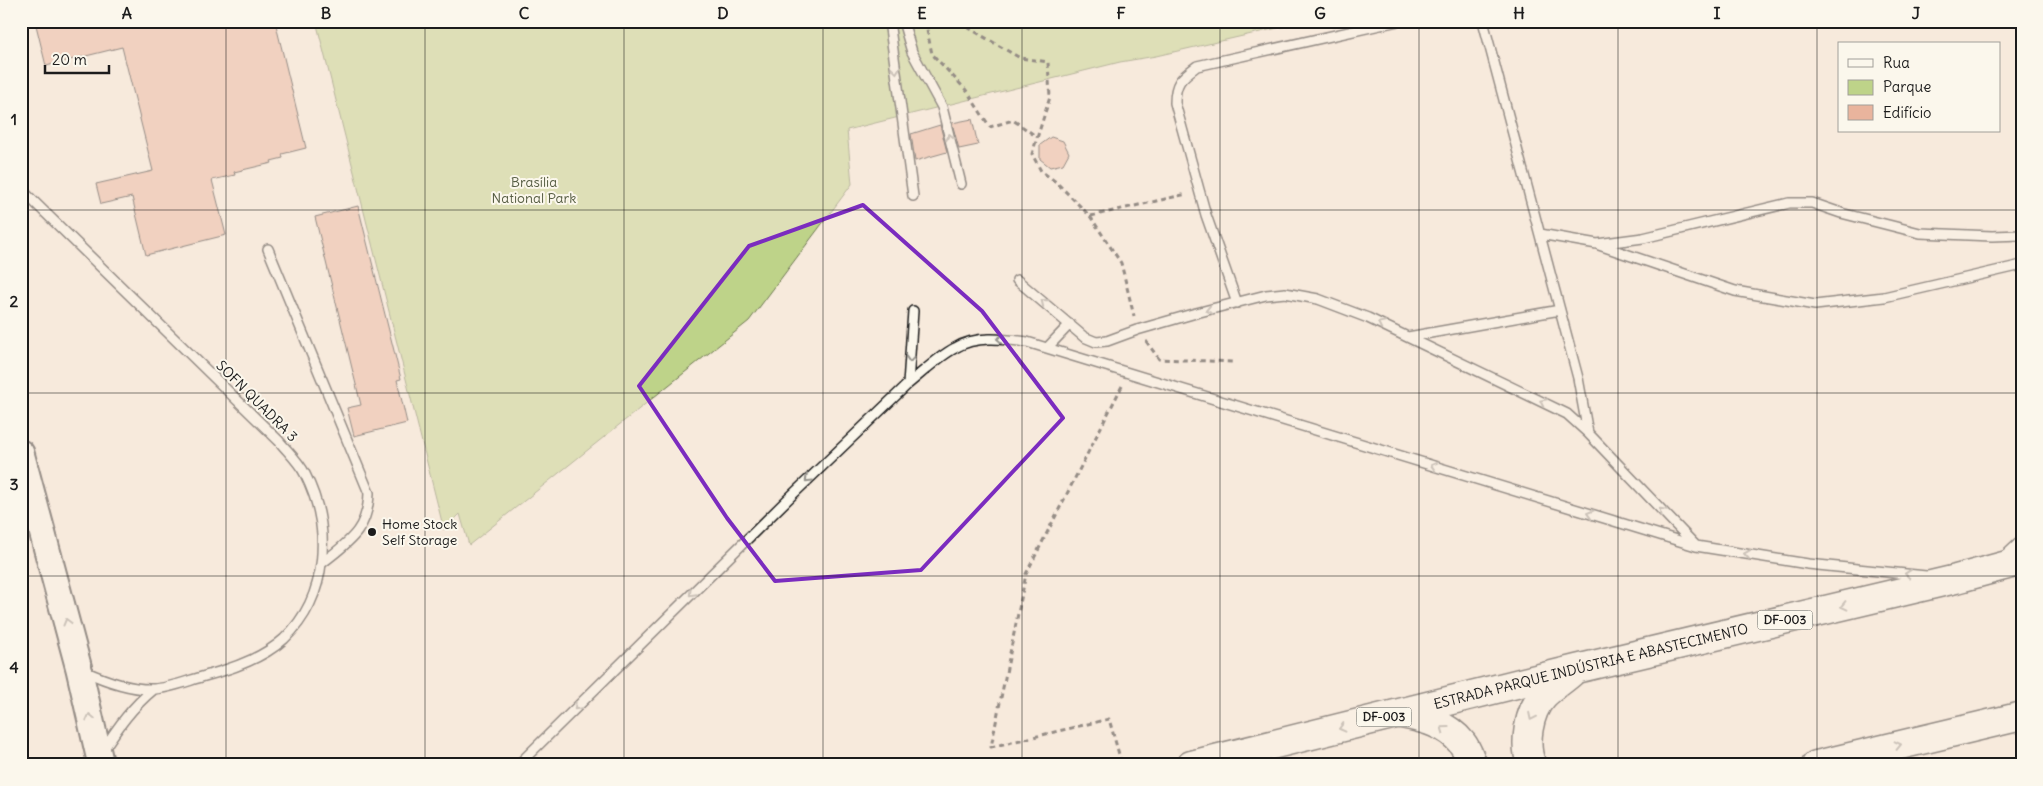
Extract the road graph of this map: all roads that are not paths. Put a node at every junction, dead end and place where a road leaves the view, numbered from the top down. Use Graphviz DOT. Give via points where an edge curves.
graph roads {
  1 [pos="889,21"];
  2 [pos="903,21"];
  3 [pos="1398,21"];
  4 [pos="1484,21"];
  5 [pos="961,184"];
  6 [pos="21,190"];
  7 [pos="913,196"];
  8 [pos="1540,234"];
  9 [pos="2022,235"];
  10 [pos="1597,244"];
  11 [pos="268,249"];
  12 [pos="2022,265"];
  13 [pos="1017,280"];
  14 [pos="1237,304"];
  15 [pos="1560,310"];
  16 [pos="913,311"];
  17 [pos="1070,324"];
  18 [pos="1408,338"];
  19 [pos="1048,347"];
  20 [pos="908,384"];
  21 [pos="1588,433"];
  22 [pos="22,456"];
  23 [pos="2022,540"];
  24 [pos="1696,546"];
  25 [pos="2022,561"];
  26 [pos="321,564"];
  27 [pos="1993,568"];
  28 [pos="1956,579"];
  29 [pos="79,669"];
  30 [pos="1576,669"];
  31 [pos="154,689"];
  32 [pos="1400,714"];
  33 [pos="2022,716"];
  34 [pos="100,760"];
  35 [pos="518,765"];
  36 [pos="1191,765"];
  37 [pos="1473,765"];
  38 [pos="1532,765"];
  39 [pos="1816,765"];
  1 -- 7 [label="lane, one-way"];
  5 -- 2 [label="lane, one-way" via="942,107 912,52"];
  3 -- 14 [label="lane" via="1197,66 1182,77 1175,88 1175,103 1206,216"];
  4 -- 8 [label="lane"];
  6 -- 26 [label="lane, SOFN QUADRA 3" via="279,441 304,472 318,505 323,544"];
  8 -- 10 [label="lane"];
  8 -- 15 [label="lane"];
  9 -- 10 [label="lane" via="1920,233 1812,203 1789,203 1643,238"];
  10 -- 12 [label="lane" via="1734,291 1815,305 1884,297"];
  11 -- 26 [label="lane" via="370,493 369,509 357,535"];
  17 -- 13 [label="lane, one-way"];
  14 -- 17 [label="lane, one-way" via="1107,341 1096,342 1084,337"];
  18 -- 14 [label="lane, one-way" via="1318,298 1285,292"];
  15 -- 18 [label="lane"];
  15 -- 21 [label="lane"];
  16 -- 20 [label="lane, one-way"];
  17 -- 19 [label="lane"];
  21 -- 18 [label="lane, one-way" via="1567,414"];
  19 -- 20 [label="lane, one-way" via="1012,340 976,340 955,347"];
  24 -- 19 [label="lane, one-way"];
  20 -- 35 [label="lane, one-way"];
  24 -- 21 [label="lane, one-way"];
  29 -- 22 [label="street, one-way"];
  23 -- 27 [label="lane"];
  28 -- 24 [label="lane, one-way" via="1808,564"];
  25 -- 27 [label="highway, ESTRADA PARQUE INDÚSTRIA E ABASTECIMENTO / DF-003"];
  26 -- 31 [label="lane, SOFN QUADRA 3" via="319,584 304,616 283,640 261,655 221,672"];
  27 -- 28 [label="highway, ESTRADA PARQUE INDÚSTRIA E ABASTECIMENTO / DF-003"];
  28 -- 30 [label="highway, ESTRADA PARQUE INDÚSTRIA E ABASTECIMENTO / DF-003, one-way"];
  29 -- 31 [label="lane, SOFN QUADRA 3" via="105,680"];
  34 -- 29 [label="street, one-way"];
  30 -- 32 [label="highway, ESTRADA PARQUE INDÚSTRIA E ABASTECIMENTO / DF-003"];
  30 -- 38 [label="highway, one-way" via="1542,697 1528,724 1528,756"];
  31 -- 34 [label="lane, SOFN QUADRA 3" via="120,722"];
  32 -- 36 [label="highway, ESTRADA PARQUE INDÚSTRIA E ABASTECIMENTO / DF-003, one-way"];
  37 -- 32 [label="highway, one-way" via="1462,743 1441,725 1421,717"];
  39 -- 33 [label="highway, one-way"];
}
